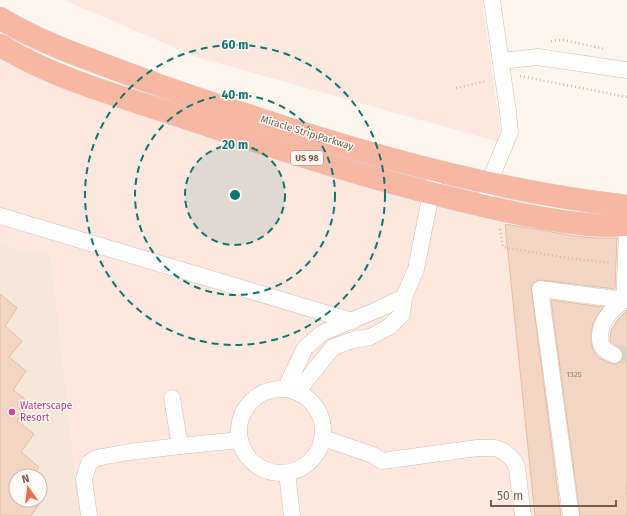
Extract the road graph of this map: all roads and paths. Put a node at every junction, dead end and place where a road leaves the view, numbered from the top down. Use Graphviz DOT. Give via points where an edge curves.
graph roads {
  1 [pos="492,0"];
  2 [pos="0,18"];
  3 [pos="0,45"];
  4 [pos="501,61"];
  5 [pos="627,70"];
  6 [pos="503,77"];
  7 [pos="456,88"];
  8 [pos="627,97"];
  9 [pos="436,171"];
  10 [pos="489,183"];
  11 [pos="431,193"];
  12 [pos="484,206"];
  13 [pos="627,206"];
  14 [pos="0,216"];
  15 [pos="627,225"];
  16 [pos="627,236"];
  17 [pos="404,296"];
  18 [pos="626,301"];
  19 [pos="352,321"];
  20 [pos="614,355"];
  21 [pos="291,391"];
  22 [pos="172,398"];
  23 [pos="323,438"];
  24 [pos="240,440"];
  25 [pos="180,446"];
  26 [pos="287,473"];
  27 [pos="89,516"];
  28 [pos="292,516"];
  29 [pos="523,516"];
  30 [pos="571,516"];
  1 -- 4 [label="street"];
  2 -- 9 [label="highway, Miracle Strip Parkway / US 98" via="44,41 121,71 298,131"];
  3 -- 11 [label="highway, US 98" via="44,69 83,83 283,150"];
  4 -- 5 [label="street" via="538,57"];
  4 -- 6 [label="street"];
  6 -- 7 [label="path"];
  6 -- 8 [label="path" via="521,76"];
  6 -- 10 [label="street" via="510,132"];
  9 -- 10 [label="highway, Miracle Strip Parkway / US 98"];
  9 -- 11 [label="street"];
  10 -- 12 [label="street"];
  10 -- 13 [label="highway, Miracle Strip Parkway / US 98" via="578,200"];
  11 -- 12 [label="highway, US 98"];
  11 -- 17 [label="street" via="416,268"];
  12 -- 15 [label="highway, US 98" via="594,225"];
  14 -- 19 [label="street"];
  16 -- 18 [label="street"];
  17 -- 19 [label="street"];
  17 -- 21 [label="street" via="402,314 389,327 370,337 333,348"];
  18 -- 20 [label="street" via="607,317 600,332 600,343 606,352"];
  18 -- 30 [label="street" via="540,289"];
  19 -- 21 [label="street" via="322,332 306,348"];
  21 -- 23 [label="street" via="309,399 317,409 322,421"];
  21 -- 24 [label="street" via="272,390 249,404 240,421"];
  22 -- 25 [label="street"];
  23 -- 26 [label="street" via="312,460"];
  23 -- 29 [label="street" via="373,455 382,462 477,448 495,448 503,451 514,461 517,468"];
  24 -- 25 [label="street"];
  24 -- 26 [label="street" via="244,452 252,462 274,473"];
  25 -- 27 [label="street" via="96,458 89,463 84,478"];
  26 -- 28 [label="street"];
}
